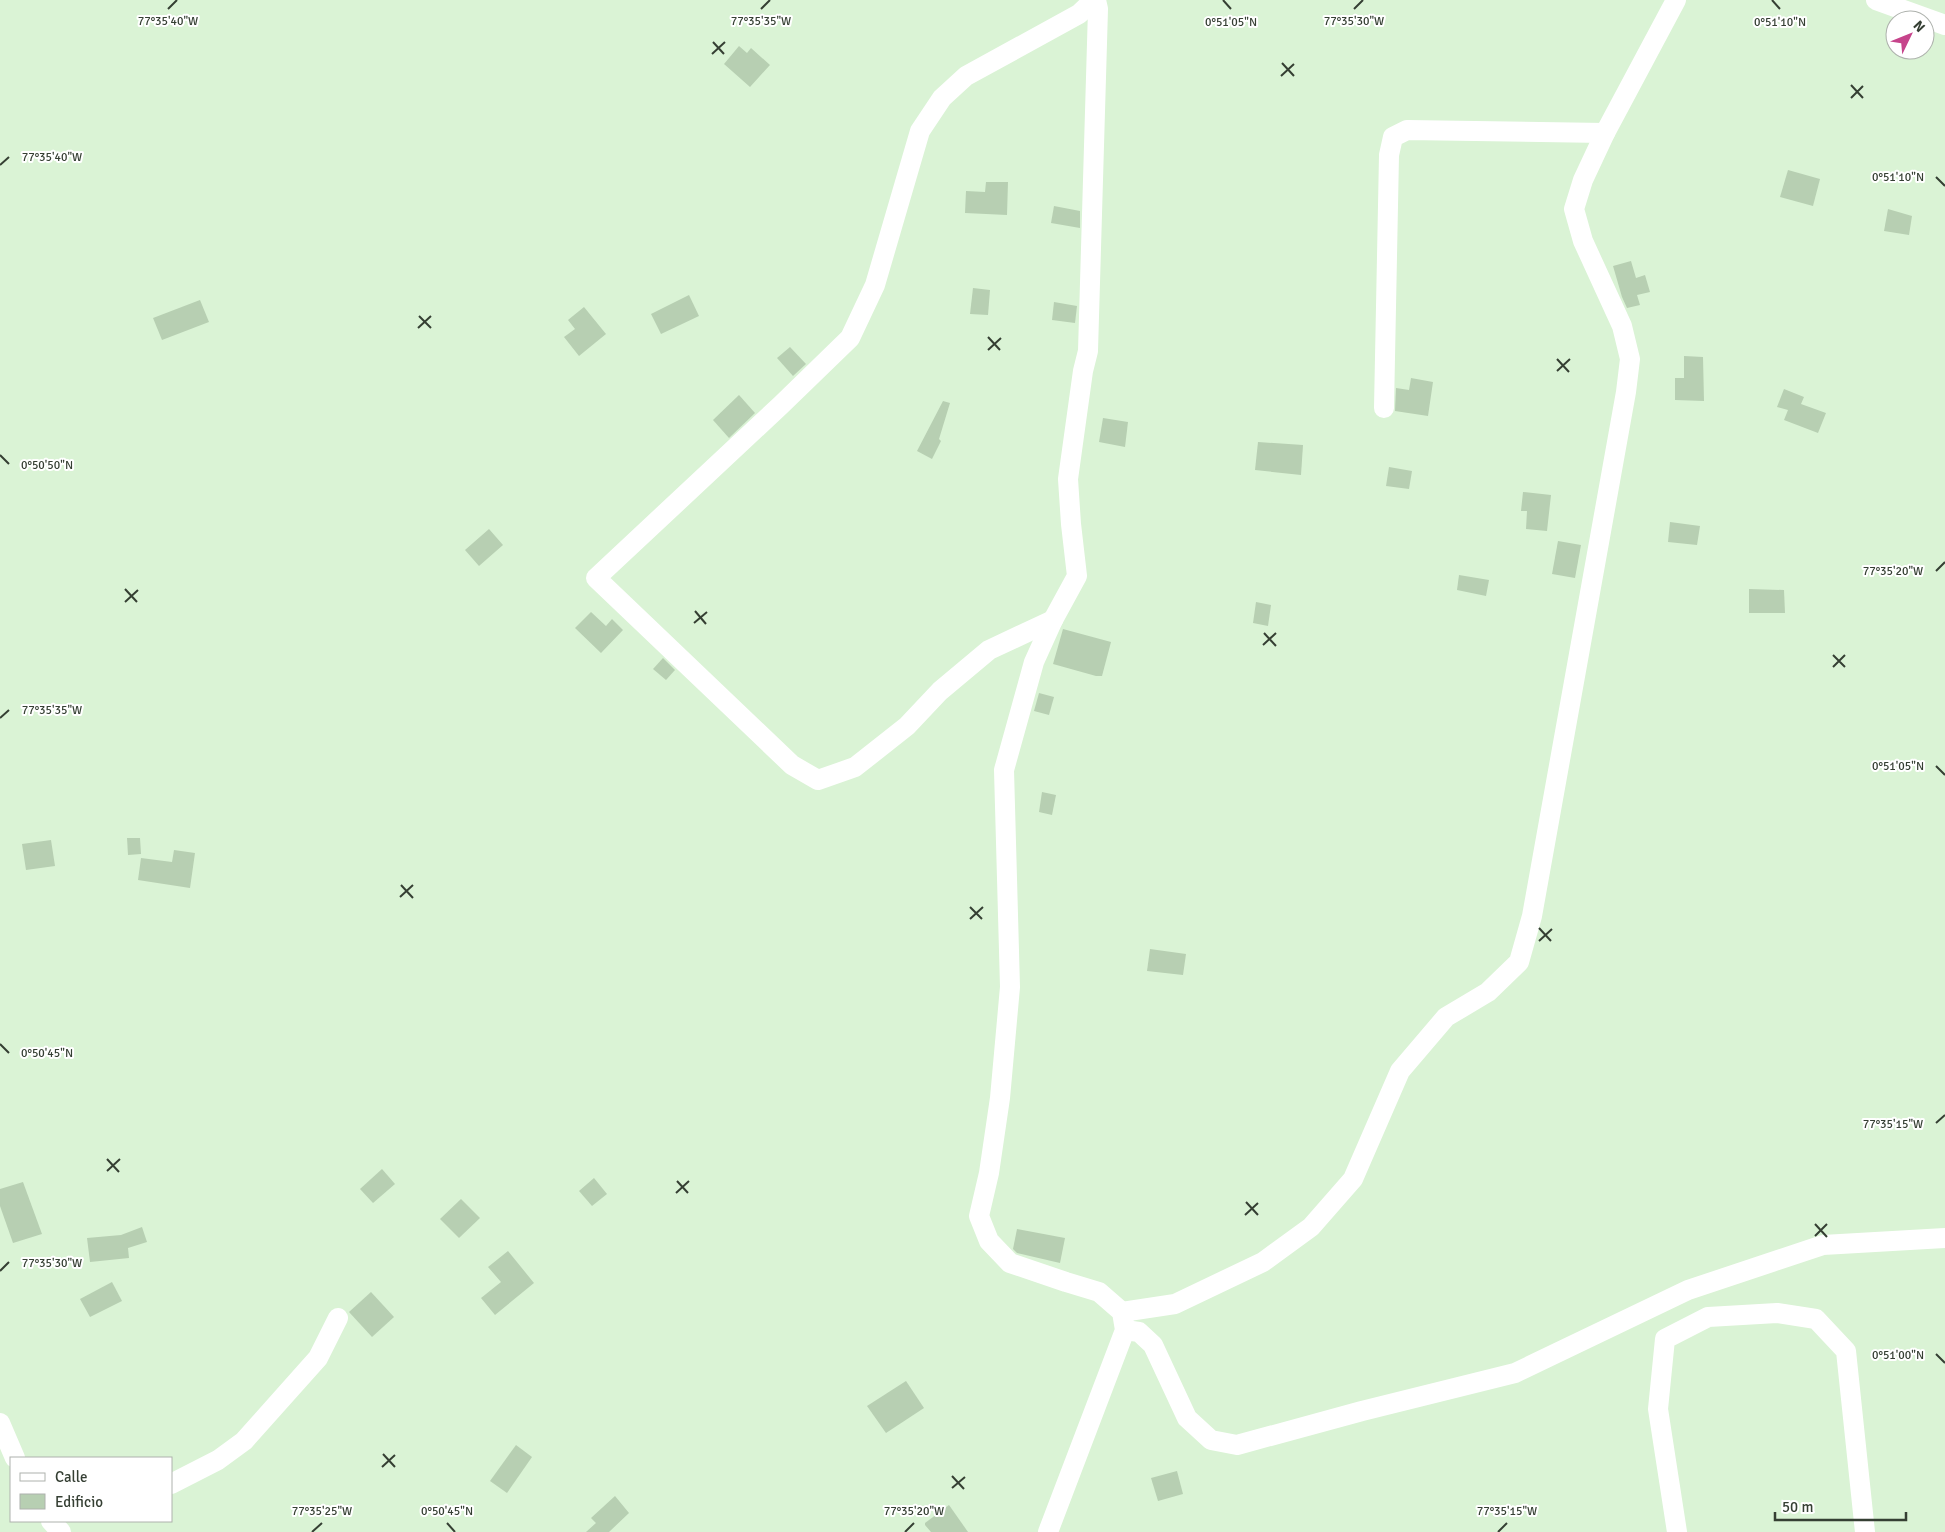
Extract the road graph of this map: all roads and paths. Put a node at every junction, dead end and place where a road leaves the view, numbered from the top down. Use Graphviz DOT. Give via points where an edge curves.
graph roads {
  1 [pos="1095,0"];
  2 [pos="1676,0"];
  3 [pos="1876,0"];
  4 [pos="1945,26"];
  5 [pos="1605,133"];
  6 [pos="1384,408"];
  7 [pos="1053,620"];
  8 [pos="1945,1238"];
  9 [pos="338,1318"];
  10 [pos="1123,1321"];
  11 [pos="0,1423"];
  12 [pos="15,1457"];
  13 [pos="172,1483"];
  14 [pos="1048,1532"];
  15 [pos="1677,1532"];
  16 [pos="1865,1532"];
  1 -- 7 [label="street" via="1098,9 1088,351 1068,479 1077,576"];
  1 -- 7 [label="street" via="1079,14 966,76 942,98 920,131 876,285 850,338 596,578 792,765 818,780 855,767 907,726 940,691 989,650"];
  2 -- 5 [label="street"];
  3 -- 4 [label="street"];
  5 -- 6 [label="street" via="1407,130 1393,137 1389,155"];
  5 -- 10 [label="street" via="1583,180 1574,209 1583,241 1622,326 1630,358 1532,916 1519,962 1488,992 1446,1017 1400,1071 1353,1179 1311,1227 1263,1262 1175,1304"];
  7 -- 10 [label="street" via="1034,662 1004,770 1010,987 1000,1098 979,1216 989,1241 1010,1263 1099,1292"];
  8 -- 10 [label="street" via="1823,1245 1688,1290 1515,1374 1362,1410 1237,1445 1211,1440 1187,1418 1153,1345"];
  9 -- 13 [label="street" via="318,1358 244,1441 218,1460"];
  10 -- 14 [label="street"];
  11 -- 12 [label="street"];
  15 -- 16 [label="street" via="1658,1409 1664,1339 1708,1317 1777,1313 1816,1319 1846,1351"];
}
